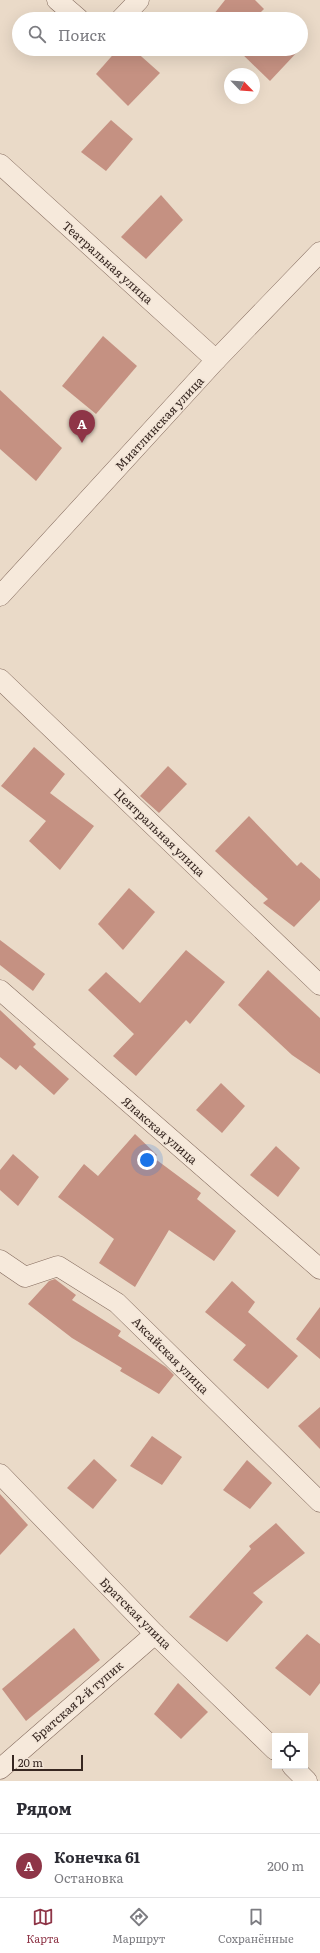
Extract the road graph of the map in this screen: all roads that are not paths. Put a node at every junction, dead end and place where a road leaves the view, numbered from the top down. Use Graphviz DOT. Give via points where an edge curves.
graph roads {
  1 [pos="57,0"];
  2 [pos="139,0"];
  3 [pos="71,12"];
  4 [pos="128,12"];
  5 [pos="0,164"];
  6 [pos="320,252"];
  7 [pos="216,360"];
  8 [pos="0,596"];
  9 [pos="0,679"];
  10 [pos="320,985"];
  11 [pos="0,990"];
  12 [pos="0,1260"];
  13 [pos="320,1269"];
  14 [pos="0,1474"];
  15 [pos="320,1502"];
  16 [pos="155,1634"];
  17 [pos="272,1747"];
  18 [pos="0,1769"];
  19 [pos="295,1769"];
  20 [pos="308,1781"];
  1 -- 3 [label="street"];
  2 -- 4 [label="street"];
  5 -- 7 [label="street, Театральная улица"];
  6 -- 7 [label="street, Миатлинская улица"];
  7 -- 8 [label="street, Миатлинская улица"];
  9 -- 10 [label="street, Центральная улица"];
  11 -- 13 [label="street, Ялакская улица"];
  12 -- 15 [label="street, Аксайская улица" via="26,1277 58,1266 117,1303"];
  14 -- 16 [label="street, Братская улица"];
  16 -- 17 [label="street, Братская улица"];
  16 -- 18 [label="street, Братская 2-й тупик"];
  19 -- 20 [label="street"];
}
